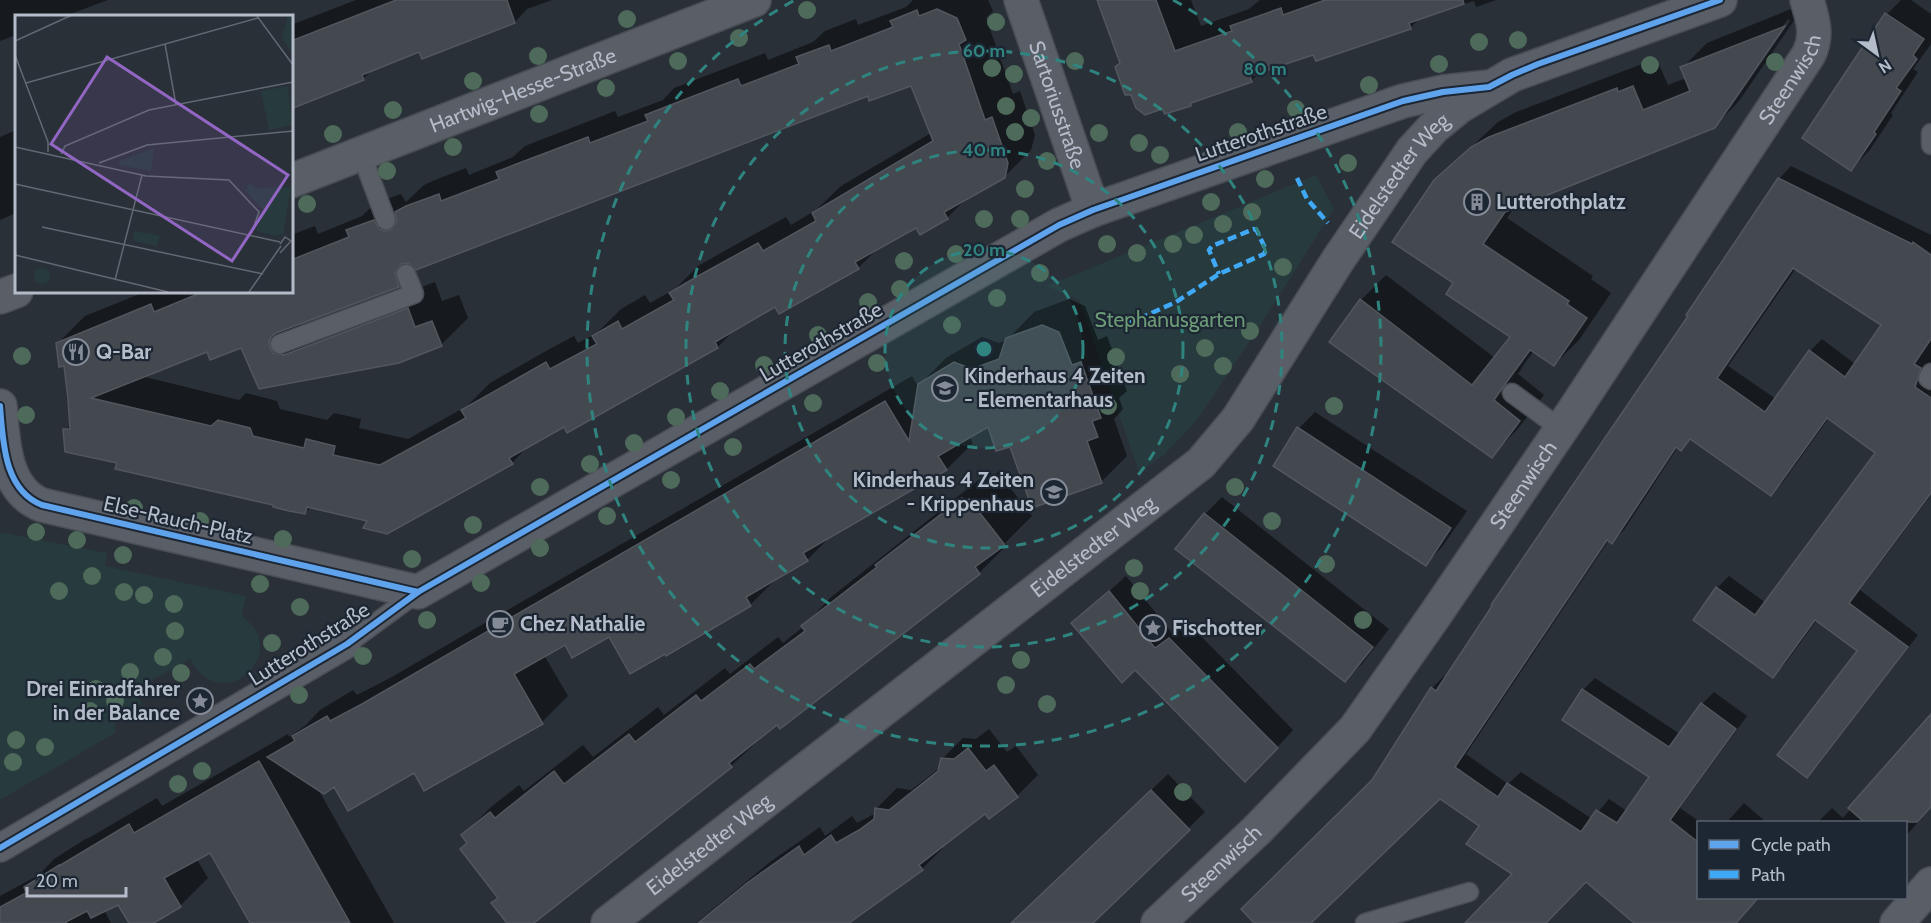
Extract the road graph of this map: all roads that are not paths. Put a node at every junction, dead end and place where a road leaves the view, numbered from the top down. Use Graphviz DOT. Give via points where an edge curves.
graph roads {
  1 [pos="754,0"];
  2 [pos="1021,0"];
  3 [pos="1720,0"];
  4 [pos="1808,0"];
  5 [pos="1489,87"];
  6 [pos="1931,133"];
  7 [pos="1931,145"];
  8 [pos="361,153"];
  9 [pos="292,181"];
  10 [pos="1093,210"];
  11 [pos="386,220"];
  12 [pos="406,274"];
  13 [pos="15,291"];
  14 [pos="0,297"];
  15 [pos="280,344"];
  16 [pos="1931,373"];
  17 [pos="1931,380"];
  18 [pos="1512,393"];
  19 [pos="0,406"];
  20 [pos="1561,429"];
  21 [pos="418,592"];
  22 [pos="347,644"];
  23 [pos="0,849"];
  24 [pos="1931,884"];
  25 [pos="1469,892"];
  26 [pos="1176,917"];
  27 [pos="608,923"];
  28 [pos="1365,923"];
  29 [pos="1897,923"];
  1 -- 8 [label="street, Hartwig-Hesse-Straße"];
  2 -- 10 [label="street, Sartoriusstraße"];
  3 -- 5 [label="street, Lutterothstraße" via="1538,64"];
  4 -- 20 [label="street, Steenwisch" via="1815,27 1809,54"];
  5 -- 10 [label="street, Lutterothstraße" via="1403,101"];
  5 -- 27 [label="street, Eidelstedter Weg" via="1434,127 1412,151 1238,419 1201,463"];
  6 -- 7 [label="lane"];
  8 -- 9 [label="street, Hartwig-Hesse-Straße"];
  8 -- 11 [label="lane"];
  10 -- 21 [label="street, Lutterothstraße" via="1048,231"];
  12 -- 15 [label="lane" via="414,294"];
  13 -- 14 [label="street"];
  16 -- 17 [label="lane"];
  18 -- 20 [label="lane"];
  19 -- 21 [label="street, Else-Rauch-Platz" via="9,468 30,501"];
  20 -- 26 [label="street, Steenwisch" via="1355,729"];
  21 -- 22 [label="lane, Lutterothstraße"];
  22 -- 23 [label="street, Lutterothstraße"];
  24 -- 29 [label="street"];
  25 -- 28 [label="lane"];
}
